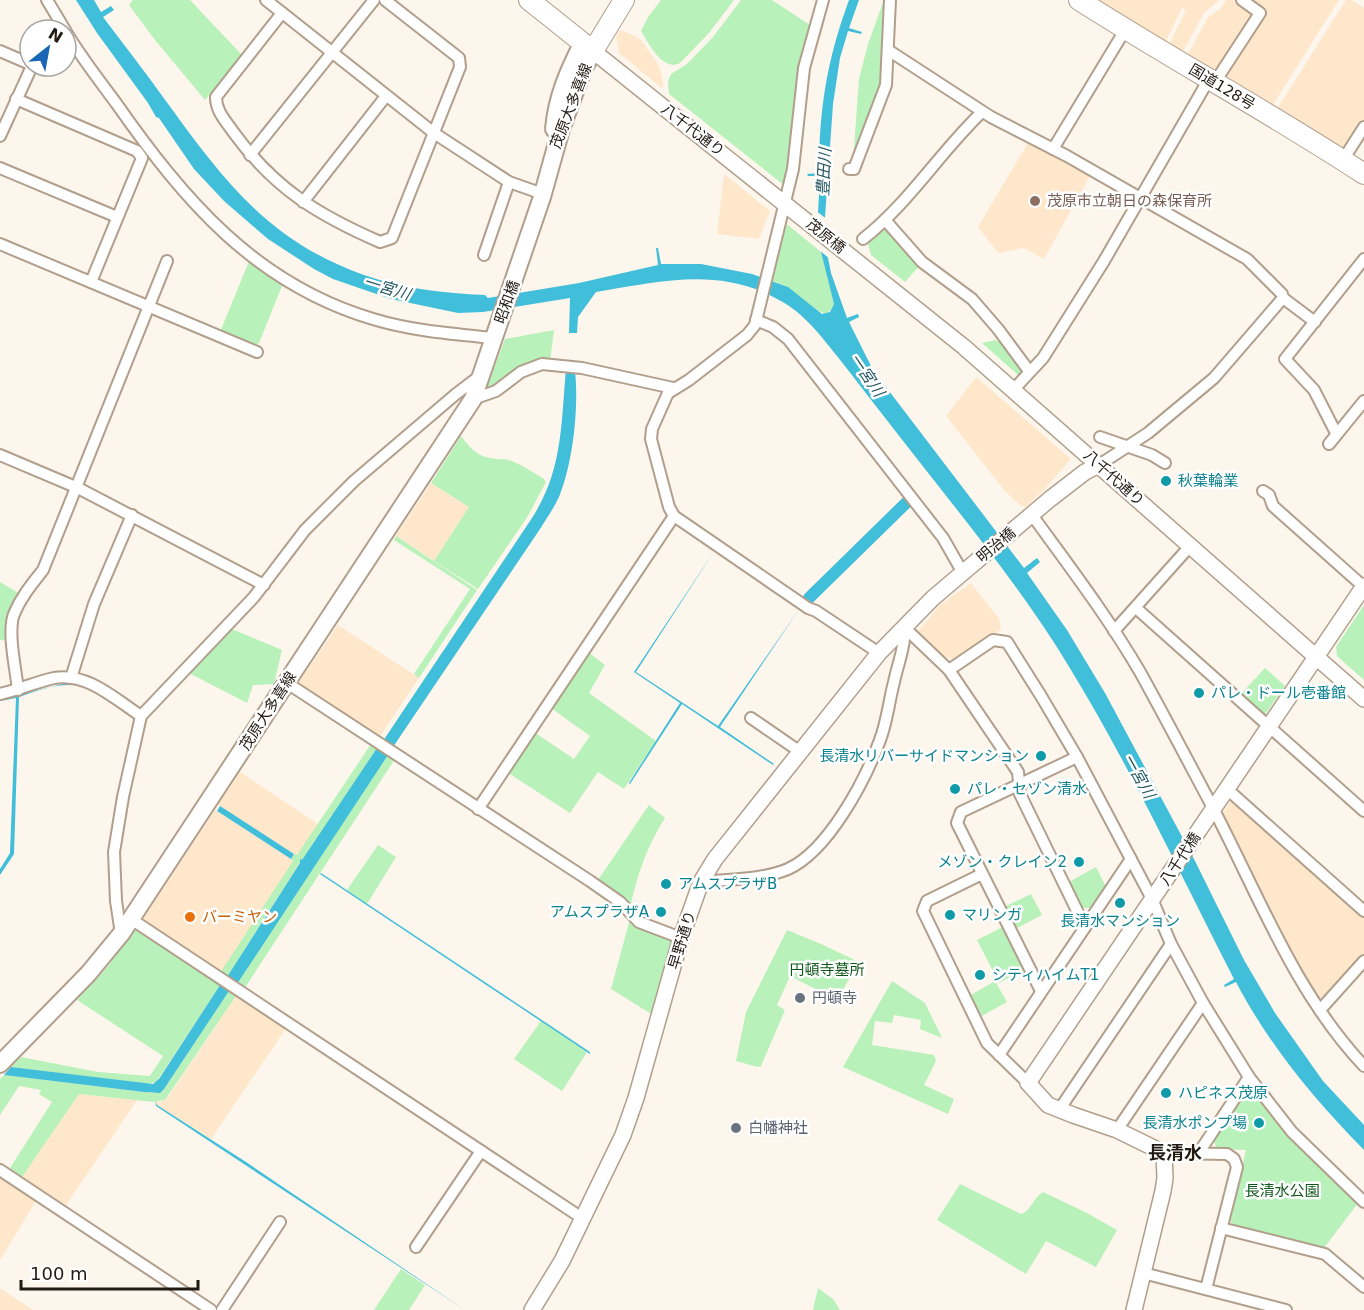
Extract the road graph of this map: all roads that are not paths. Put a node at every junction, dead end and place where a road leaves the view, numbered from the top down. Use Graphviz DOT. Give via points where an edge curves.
graph roads {
  1 [pos="47,0"];
  2 [pos="266,0"];
  3 [pos="374,0"];
  4 [pos="385,0"];
  5 [pos="529,0"];
  6 [pos="609,0"];
  7 [pos="624,0"];
  8 [pos="823,0"];
  9 [pos="890,0"];
  10 [pos="1242,0"];
  11 [pos="1090,3"];
  12 [pos="282,13"];
  13 [pos="57,18"];
  14 [pos="1125,30"];
  15 [pos="588,46"];
  16 [pos="78,49"];
  17 [pos="888,50"];
  18 [pos="0,51"];
  19 [pos="332,53"];
  20 [pos="18,59"];
  21 [pos="25,78"];
  22 [pos="1212,80"];
  23 [pos="386,96"];
  24 [pos="16,99"];
  25 [pos="982,112"];
  26 [pos="1364,127"];
  27 [pos="434,133"];
  28 [pos="0,136"];
  29 [pos="1053,149"];
  30 [pos="250,154"];
  31 [pos="1343,160"];
  32 [pos="0,168"];
  33 [pos="849,169"];
  34 [pos="1364,174"];
  35 [pos="509,182"];
  36 [pos="543,194"];
  37 [pos="1140,197"];
  38 [pos="303,202"];
  39 [pos="789,206"];
  40 [pos="117,217"];
  41 [pos="886,221"];
  42 [pos="863,239"];
  43 [pos="0,244"];
  44 [pos="484,255"];
  45 [pos="1364,259"];
  46 [pos="167,261"];
  47 [pos="860,263"];
  48 [pos="518,272"];
  49 [pos="91,282"];
  50 [pos="1283,298"];
  51 [pos="149,307"];
  52 [pos="756,319"];
  53 [pos="1315,322"];
  54 [pos="495,335"];
  55 [pos="257,352"];
  56 [pos="1029,371"];
  57 [pos="482,374"];
  58 [pos="673,388"];
  59 [pos="1014,389"];
  60 [pos="473,399"];
  61 [pos="1364,401"];
  62 [pos="1336,433"];
  63 [pos="1100,437"];
  64 [pos="1329,444"];
  65 [pos="1128,447"];
  66 [pos="0,454"];
  67 [pos="1165,463"];
  68 [pos="1100,465"];
  69 [pos="78,488"];
  70 [pos="1263,491"];
  71 [pos="132,515"];
  72 [pos="674,516"];
  73 [pos="1028,518"];
  74 [pos="1191,545"];
  75 [pos="964,571"];
  76 [pos="264,585"];
  77 [pos="1364,586"];
  78 [pos="1136,608"];
  79 [pos="904,628"];
  80 [pos="1114,631"];
  81 [pos="879,653"];
  82 [pos="1316,657"];
  83 [pos="949,670"];
  84 [pos="71,678"];
  85 [pos="287,683"];
  86 [pos="18,690"];
  87 [pos="0,694"];
  88 [pos="1364,699"];
  89 [pos="141,716"];
  90 [pos="751,718"];
  91 [pos="1269,727"];
  92 [pos="799,752"];
  93 [pos="1077,757"];
  94 [pos="1020,784"];
  95 [pos="1227,789"];
  96 [pos="478,809"];
  97 [pos="1364,811"];
  98 [pos="1210,814"];
  99 [pos="1131,859"];
  100 [pos="982,874"];
  101 [pos="701,882"];
  102 [pos="1156,894"];
  103 [pos="1364,911"];
  104 [pos="131,919"];
  105 [pos="1085,927"];
  106 [pos="121,934"];
  107 [pos="681,938"];
  108 [pos="1171,944"];
  109 [pos="1364,961"];
  110 [pos="1041,991"];
  111 [pos="1203,1004"];
  112 [pos="1320,1010"];
  113 [pos="999,1055"];
  114 [pos="2,1063"];
  115 [pos="1364,1066"];
  116 [pos="1249,1077"];
  117 [pos="1028,1083"];
  118 [pos="1059,1110"];
  119 [pos="1117,1130"];
  120 [pos="481,1151"];
  121 [pos="1164,1153"];
  122 [pos="1198,1154"];
  123 [pos="0,1170"];
  124 [pos="1364,1202"];
  125 [pos="582,1218"];
  126 [pos="280,1222"];
  127 [pos="1221,1228"];
  128 [pos="416,1247"];
  129 [pos="1143,1273"];
  130 [pos="1364,1287"];
  131 [pos="1206,1289"];
  132 [pos="211,1310"];
  133 [pos="222,1310"];
  134 [pos="532,1310"];
  135 [pos="1134,1310"];
  136 [pos="1286,1310"];
  1 -- 13 [label="street"];
  2 -- 12 [label="street"];
  3 -- 19 [label="street"];
  4 -- 27 [label="street" via="459,58 460,67"];
  5 -- 15 [label="highway"];
  6 -- 15 [label="highway"];
  7 -- 15 [label="highway"];
  8 -- 39 [label="street" via="804,68"];
  9 -- 17 [label="street"];
  10 -- 22 [label="street" via="1260,13"];
  11 -- 14 [label="highway, 国道128号"];
  12 -- 19 [label="street"];
  12 -- 30 [label="street" via="216,97 216,108"];
  14 -- 22 [label="highway, 国道128号"];
  14 -- 29 [label="street"];
  15 -- 36 [label="main road, 茂原大多喜線" via="561,89"];
  15 -- 39 [label="street, 八千代通り"];
  16 -- 54 [label="street" via="183,190 223,233 259,263 310,294 372,319 421,330"];
  17 -- 25 [label="street"];
  17 -- 33 [label="street" via="885,90 854,169"];
  18 -- 20 [label="street"];
  19 -- 23 [label="street"];
  19 -- 30 [label="street"];
  21 -- 24 [label="street"];
  22 -- 31 [label="highway, 国道128号"];
  22 -- 37 [label="street"];
  23 -- 27 [label="street"];
  23 -- 38 [label="street"];
  24 -- 28 [label="street"];
  24 -- 40 [label="street" via="137,151 141,158"];
  25 -- 29 [label="street"];
  25 -- 41 [label="street"];
  26 -- 31 [label="street"];
  27 -- 35 [label="street"];
  27 -- 38 [label="street" via="392,238 380,242"];
  29 -- 37 [label="street"];
  30 -- 38 [label="street"];
  31 -- 34 [label="highway, 国道128号"];
  32 -- 40 [label="street"];
  35 -- 36 [label="street"];
  35 -- 44 [label="street"];
  36 -- 48 [label="main road, 茂原大多喜線"];
  37 -- 50 [label="street" via="1247,259"];
  37 -- 56 [label="street" via="1043,358"];
  39 -- 47 [label="street, 茂原橋"];
  39 -- 52 [label="street"];
  40 -- 49 [label="street"];
  41 -- 42 [label="street"];
  41 -- 56 [label="street" via="922,262 972,299"];
  43 -- 49 [label="street"];
  45 -- 53 [label="street"];
  46 -- 51 [label="street"];
  47 -- 59 [label="street, 八千代通り"];
  48 -- 54 [label="main road, 昭和橋"];
  49 -- 51 [label="street"];
  50 -- 53 [label="street"];
  50 -- 65 [label="street" via="1214,378"];
  51 -- 55 [label="street"];
  51 -- 69 [label="street"];
  52 -- 58 [label="street" via="747,335"];
  52 -- 75 [label="street" via="788,339 943,538"];
  53 -- 62 [label="street" via="1285,359 1314,390"];
  54 -- 57 [label="main road, 茂原大多喜線"];
  56 -- 59 [label="street"];
  57 -- 60 [label="main road, 茂原大多喜線"];
  57 -- 76 [label="street" via="354,481 305,530"];
  58 -- 60 [label="street" via="542,364 528,368 496,391"];
  58 -- 72 [label="street" via="651,433"];
  59 -- 68 [label="street, 八千代通り"];
  60 -- 85 [label="main road, 茂原大多喜線"];
  61 -- 62 [label="street"];
  62 -- 64 [label="street"];
  63 -- 65 [label="street"];
  65 -- 67 [label="street" via="1152,454"];
  65 -- 68 [label="street"];
  66 -- 69 [label="street"];
  68 -- 73 [label="street" via="1085,472"];
  68 -- 74 [label="street, 八千代通り"];
  69 -- 71 [label="street"];
  69 -- 86 [label="street" via="44,570 14,614"];
  70 -- 77 [label="street" via="1273,506"];
  71 -- 76 [label="street"];
  71 -- 84 [label="street" via="94,604"];
  72 -- 81 [label="street"];
  72 -- 96 [label="street"];
  73 -- 75 [label="street, 明治橋"];
  73 -- 80 [label="street"];
  74 -- 78 [label="street"];
  74 -- 82 [label="street, 八千代通り"];
  75 -- 79 [label="street, 早野通り"];
  76 -- 89 [label="street"];
  77 -- 82 [label="street, 八千代橋"];
  78 -- 80 [label="street"];
  78 -- 91 [label="street"];
  79 -- 81 [label="street, 早野通り"];
  79 -- 83 [label="street"];
  79 -- 101 [label="street" via="905,643 880,740 828,836 788,869"];
  80 -- 98 [label="street" via="1140,672"];
  81 -- 92 [label="street, 早野通り"];
  82 -- 88 [label="street, 八千代通り"];
  82 -- 91 [label="street, 八千代橋"];
  83 -- 93 [label="street" via="993,640 1007,642"];
  83 -- 94 [label="street" via="1018,772"];
  84 -- 86 [label="street" via="52,679"];
  84 -- 89 [label="street" via="90,683"];
  85 -- 96 [label="street"];
  85 -- 104 [label="main road, 茂原大多喜線"];
  86 -- 87 [label="street"];
  89 -- 106 [label="street" via="114,852"];
  90 -- 92 [label="street"];
  91 -- 95 [label="street, 八千代橋"];
  91 -- 97 [label="street"];
  92 -- 101 [label="street, 早野通り" via="715,858"];
  93 -- 94 [label="street"];
  93 -- 99 [label="street"];
  94 -- 100 [label="street" via="961,812 957,823"];
  94 -- 105 [label="street" via="1020,794"];
  95 -- 98 [label="street, 八千代橋"];
  95 -- 103 [label="street"];
  96 -- 107 [label="street" via="620,902 639,922"];
  98 -- 102 [label="street, 八千代橋"];
  98 -- 112 [label="street"];
  99 -- 102 [label="street"];
  99 -- 105 [label="street"];
  100 -- 110 [label="street"];
  100 -- 113 [label="street" via="927,901 922,910 987,1043"];
  101 -- 107 [label="street, 早野通り"];
  102 -- 108 [label="street"];
  102 -- 117 [label="street, 八千代橋"];
  104 -- 106 [label="main road, 茂原大多喜線"];
  104 -- 120 [label="street"];
  105 -- 110 [label="street"];
  106 -- 114 [label="main road, 茂原大多喜線"];
  107 -- 125 [label="street, 早野通り" via="636,1098"];
  108 -- 111 [label="street"];
  108 -- 118 [label="street"];
  109 -- 112 [label="street"];
  110 -- 113 [label="street"];
  111 -- 116 [label="street"];
  111 -- 119 [label="street"];
  112 -- 115 [label="street"];
  113 -- 117 [label="street"];
  116 -- 122 [label="street"];
  116 -- 124 [label="street" via="1293,1132"];
  117 -- 118 [label="street" via="1048,1105"];
  118 -- 119 [label="street"];
  119 -- 121 [label="street"];
  120 -- 125 [label="street"];
  120 -- 128 [label="street"];
  121 -- 122 [label="street"];
  121 -- 129 [label="street" via="1163,1191"];
  122 -- 127 [label="street" via="1227,1154 1237,1167"];
  123 -- 132 [label="street"];
  125 -- 134 [label="street, 早野通り"];
  126 -- 133 [label="street"];
  127 -- 130 [label="street" via="1325,1254"];
  127 -- 131 [label="street"];
  129 -- 131 [label="street"];
  129 -- 135 [label="street"];
  131 -- 136 [label="street"];
}
